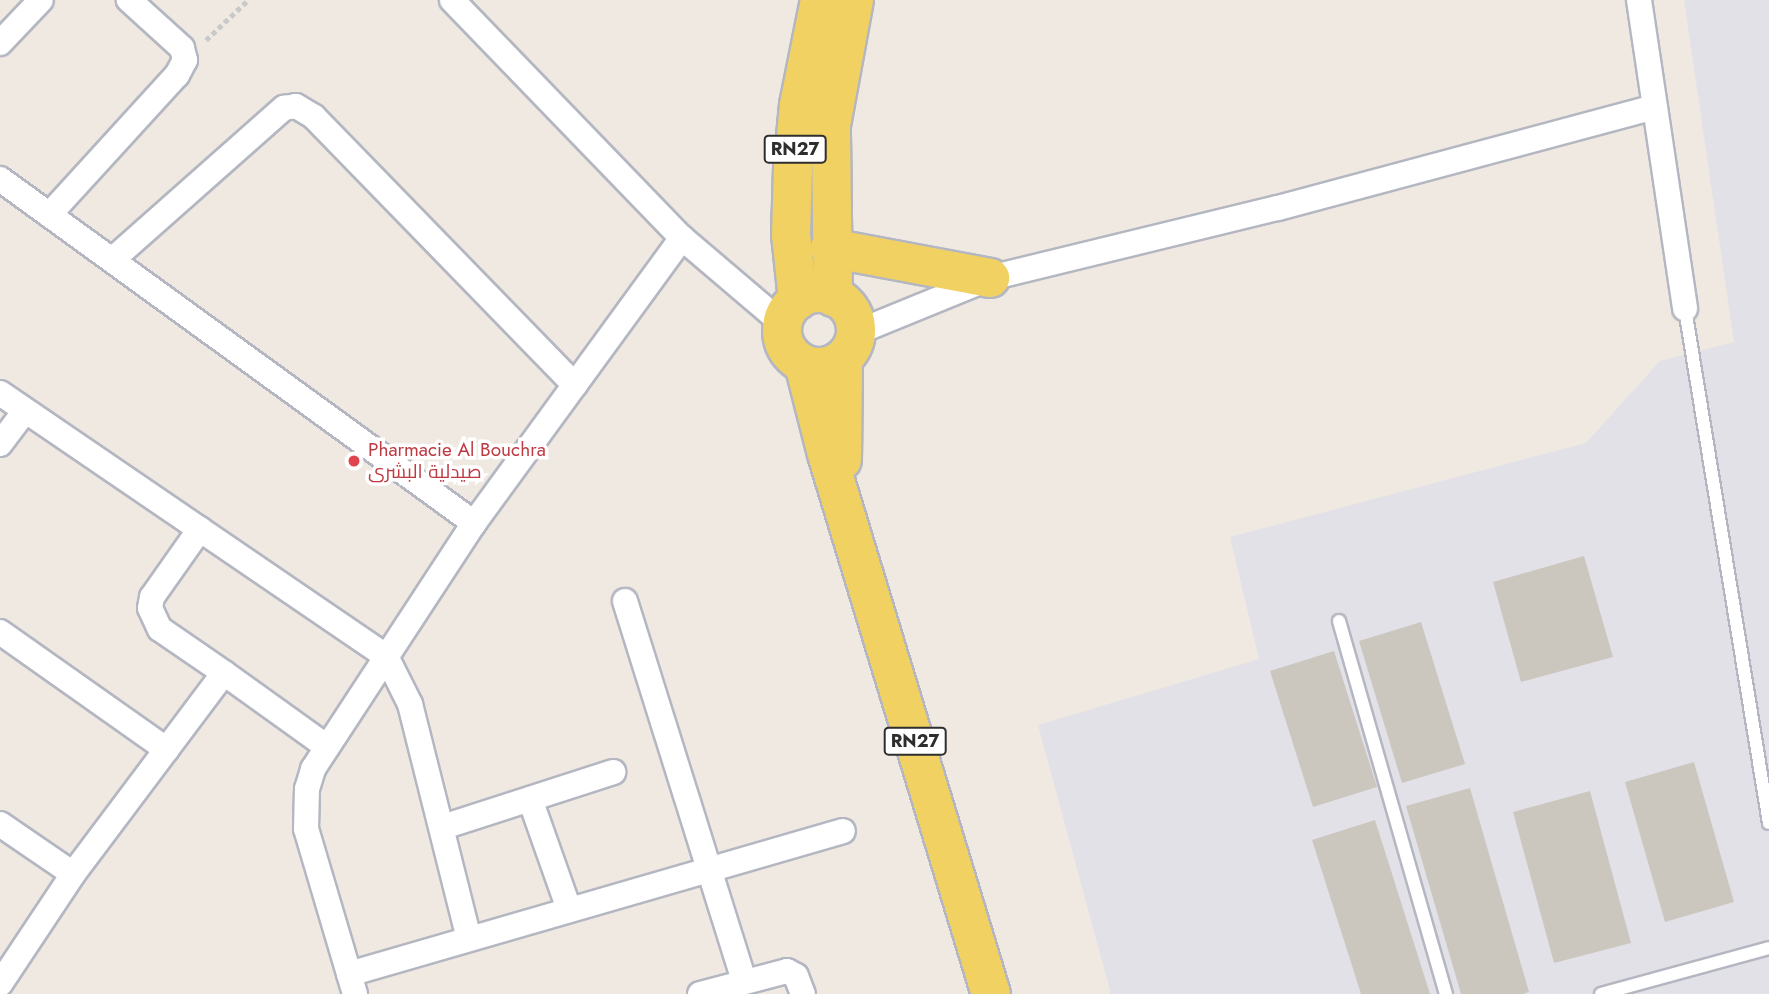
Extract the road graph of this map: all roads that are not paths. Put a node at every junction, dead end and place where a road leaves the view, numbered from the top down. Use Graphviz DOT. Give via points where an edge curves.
graph roads {
  1 [pos="41,0"];
  2 [pos="129,0"];
  3 [pos="452,0"];
  4 [pos="820,0"];
  5 [pos="854,0"];
  6 [pos="1639,0"];
  7 [pos="0,43"];
  8 [pos="1656,107"];
  9 [pos="2,185"];
  10 [pos="49,215"];
  11 [pos="682,238"];
  12 [pos="830,248"];
  13 [pos="112,260"];
  14 [pos="990,278"];
  15 [pos="804,306"];
  16 [pos="1685,309"];
  17 [pos="849,346"];
  18 [pos="804,364"];
  19 [pos="575,385"];
  20 [pos="0,393"];
  21 [pos="25,411"];
  22 [pos="0,443"];
  23 [pos="839,487"];
  24 [pos="474,523"];
  25 [pos="200,529"];
  26 [pos="625,601"];
  27 [pos="1339,621"];
  28 [pos="0,632"];
  29 [pos="386,656"];
  30 [pos="224,673"];
  31 [pos="327,747"];
  32 [pos="167,750"];
  33 [pos="613,772"];
  34 [pos="530,799"];
  35 [pos="1769,822"];
  36 [pos="0,824"];
  37 [pos="443,827"];
  38 [pos="843,831"];
  39 [pos="710,868"];
  40 [pos="73,874"];
  41 [pos="569,909"];
  42 [pos="469,939"];
  43 [pos="1769,948"];
  44 [pos="744,981"];
  45 [pos="0,984"];
  46 [pos="352,984"];
  47 [pos="700,994"];
  48 [pos="803,994"];
  49 [pos="991,994"];
  50 [pos="1446,994"];
  51 [pos="1601,994"];
  1 -- 7 [label="street"];
  2 -- 10 [label="street" via="182,48 185,60 177,75"];
  3 -- 11 [label="street"];
  4 -- 15 [label="main road, RN27" via="799,105 793,167 792,246"];
  5 -- 12 [label="main road, RN27" via="831,125"];
  6 -- 8 [label="street"];
  8 -- 14 [label="street" via="1278,208"];
  8 -- 16 [label="street"];
  9 -- 10 [label="street"];
  10 -- 13 [label="street"];
  11 -- 15 [label="street"];
  11 -- 19 [label="street"];
  12 -- 14 [label="main road"];
  12 -- 15 [label="main road, RN27"];
  13 -- 19 [label="street" via="284,108 302,108"];
  13 -- 24 [label="street"];
  14 -- 17 [label="street"];
  15 -- 17 [label="main road, RN27" via="850,311"];
  15 -- 18 [label="main road, RN27" via="786,347"];
  16 -- 35 [label="lane"];
  17 -- 18 [label="main road" via="828,366"];
  17 -- 23 [label="main road, RN27"];
  18 -- 23 [label="main road, RN27"];
  19 -- 24 [label="street"];
  20 -- 21 [label="street"];
  21 -- 22 [label="street"];
  21 -- 25 [label="street"];
  23 -- 49 [label="main road, RN27"];
  24 -- 29 [label="street"];
  25 -- 29 [label="street"];
  25 -- 30 [label="street" via="152,597 150,608 160,629"];
  26 -- 39 [label="street"];
  27 -- 50 [label="lane"];
  28 -- 32 [label="street"];
  29 -- 31 [label="street"];
  29 -- 37 [label="street" via="410,704"];
  30 -- 31 [label="street"];
  30 -- 32 [label="street"];
  31 -- 46 [label="street" via="307,789 306,829"];
  32 -- 40 [label="street"];
  33 -- 34 [label="street"];
  34 -- 37 [label="street"];
  34 -- 41 [label="street"];
  36 -- 40 [label="street"];
  37 -- 42 [label="street"];
  38 -- 39 [label="street"];
  39 -- 41 [label="street"];
  39 -- 44 [label="street"];
  40 -- 45 [label="street"];
  41 -- 42 [label="street"];
  42 -- 46 [label="street"];
  43 -- 51 [label="lane"];
  44 -- 47 [label="street"];
  44 -- 48 [label="street" via="790,971"];
}
